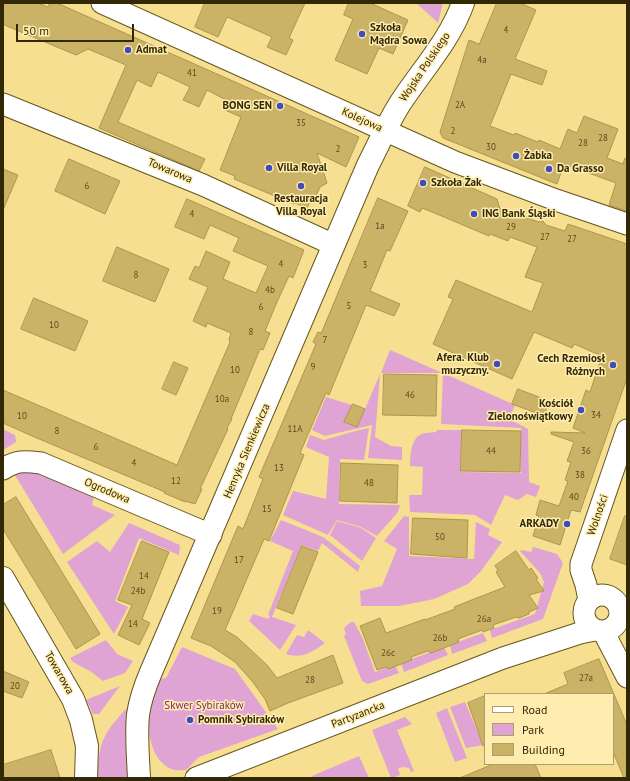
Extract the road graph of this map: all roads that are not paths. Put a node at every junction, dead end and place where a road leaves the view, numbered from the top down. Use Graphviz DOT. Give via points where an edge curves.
graph roads {
  1 [pos="102,3"];
  2 [pos="463,3"];
  3 [pos="3,104"];
  4 [pos="385,131"];
  5 [pos="627,224"];
  6 [pos="334,245"];
  7 [pos="627,430"];
  8 [pos="3,469"];
  9 [pos="211,535"];
  10 [pos="3,578"];
  11 [pos="586,606"];
  12 [pos="615,616"];
  13 [pos="520,652"];
  14 [pos="627,659"];
  15 [pos="627,677"];
  16 [pos="86,778"];
  17 [pos="139,778"];
  18 [pos="196,778"];
  1 -- 4 [label="street, Kolejowa"];
  2 -- 4 [label="main road, Wojska Polskiego" via="458,18 441,47 400,103"];
  3 -- 6 [label="street, Towarowa" via="203,185"];
  4 -- 5 [label="street, Kolejowa" via="455,162"];
  4 -- 6 [label="main road, Henryka Sienkiewicza"];
  6 -- 9 [label="main road, Henryka Sienkiewicza"];
  7 -- 11 [label="street, Wolności" via="581,564 586,585"];
  8 -- 9 [label="street, Ogrodowa" via="13,463 42,463"];
  9 -- 17 [label="main road, Henryka Sienkiewicza" via="144,690 138,715"];
  10 -- 16 [label="main road, Towarowa" via="73,698 87,746"];
  11 -- 12 [label="street, Wolności" via="586,622"];
  11 -- 12 [label="street" via="599,594 605,594"];
  11 -- 13 [label="street, Partyzancka" via="571,622"];
  12 -- 13 [label="street, Partyzancka" via="580,632"];
  12 -- 14 [label="street"];
  12 -- 15 [label="street, Wolności"];
  13 -- 18 [label="street, Partyzancka"];
}
